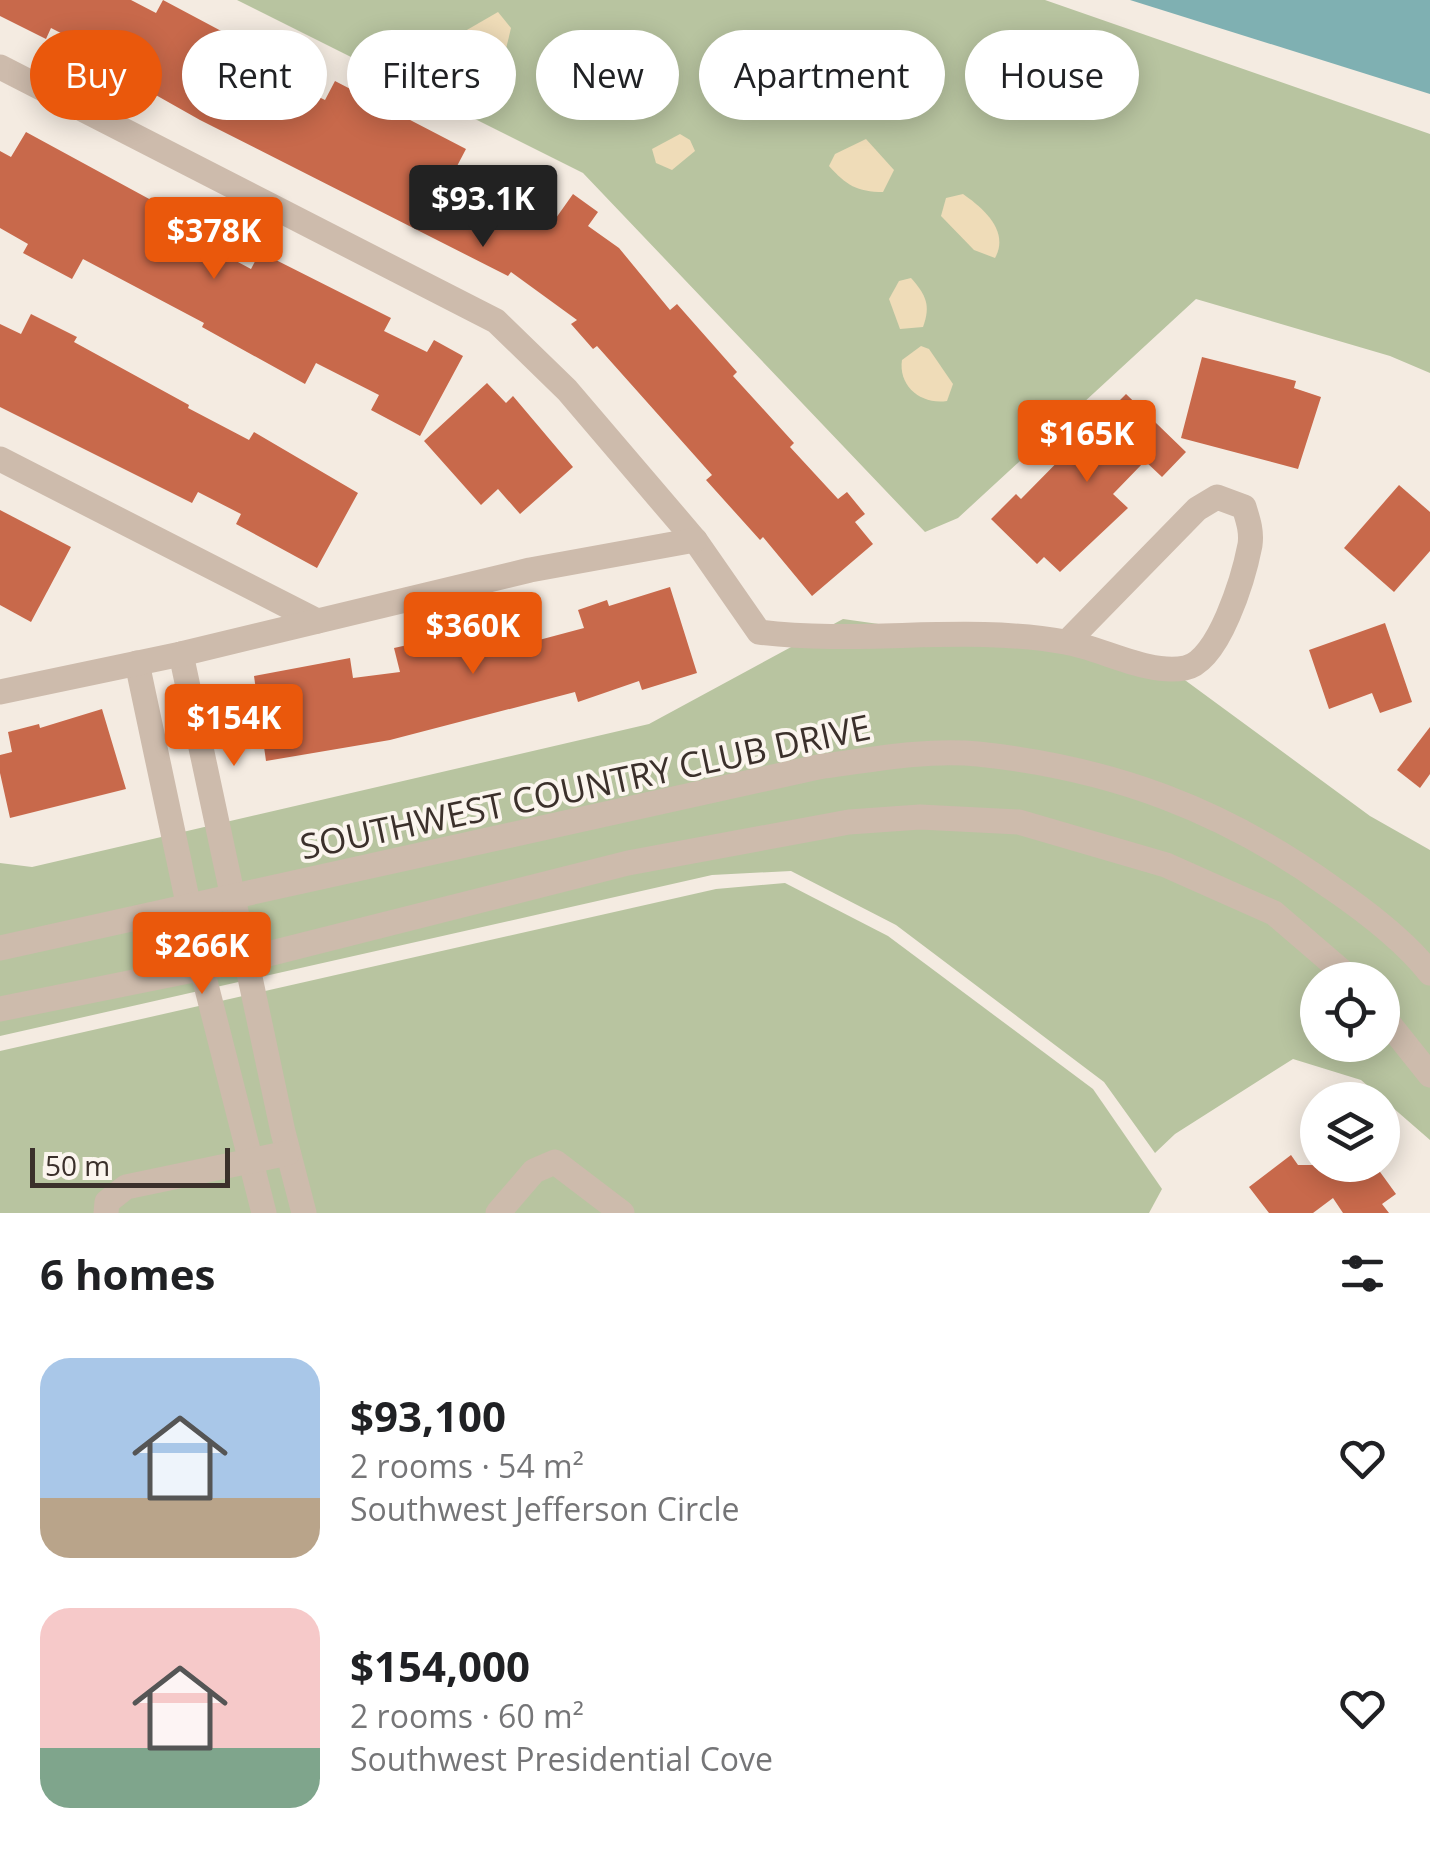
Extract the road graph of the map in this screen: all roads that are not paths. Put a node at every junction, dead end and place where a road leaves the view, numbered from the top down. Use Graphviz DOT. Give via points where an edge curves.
graph roads {
  1 [pos="0,67"];
  2 [pos="0,459"];
  3 [pos="695,540"];
  4 [pos="317,621"];
  5 [pos="1067,642"];
  6 [pos="181,654"];
  7 [pos="137,662"];
  8 [pos="0,692"];
  9 [pos="234,895"];
  10 [pos="188,905"];
  11 [pos="0,948"];
  12 [pos="248,959"];
  13 [pos="1331,962"];
  14 [pos="202,968"];
  15 [pos="1430,973"];
  16 [pos="0,1008"];
  17 [pos="1400,1037"];
  18 [pos="1430,1074"];
  19 [pos="288,1153"];
  20 [pos="250,1163"];
  21 [pos="106,1213"];
  22 [pos="264,1213"];
  23 [pos="304,1213"];
  24 [pos="498,1213"];
  25 [pos="622,1213"];
  1 -- 3 [label="street" via="496,321 568,390"];
  2 -- 4 [label="street"];
  3 -- 4 [label="street" via="530,570"];
  3 -- 5 [label="street" via="759,632 823,640 1010,635"];
  4 -- 6 [label="street"];
  5 -- 5 [label="street" via="1164,668 1187,668 1206,657 1219,639 1250,544 1244,507 1217,498 1197,509"];
  6 -- 7 [label="street"];
  6 -- 9 [label="street"];
  7 -- 8 [label="street"];
  7 -- 10 [label="street"];
  9 -- 10 [label="street, SOUTHWEST COUNTRY CLUB DRIVE"];
  9 -- 12 [label="street"];
  9 -- 15 [label="street, SOUTHWEST COUNTRY CLUB DRIVE" via="818,766 976,754 1142,787 1213,813 1289,856 1363,910"];
  10 -- 11 [label="street, SOUTHWEST COUNTRY CLUB DRIVE"];
  10 -- 14 [label="street"];
  12 -- 13 [label="street" via="628,863 849,822 920,817 1019,822 1166,865 1274,913"];
  12 -- 14 [label="street"];
  12 -- 19 [label="street"];
  14 -- 16 [label="street"];
  14 -- 20 [label="street"];
  17 -- 18 [label="street"];
  19 -- 20 [label="street"];
  19 -- 23 [label="street"];
  20 -- 21 [label="street" via="126,1187 107,1202"];
  20 -- 22 [label="street"];
  24 -- 25 [label="street" via="534,1170 555,1162"];
}
